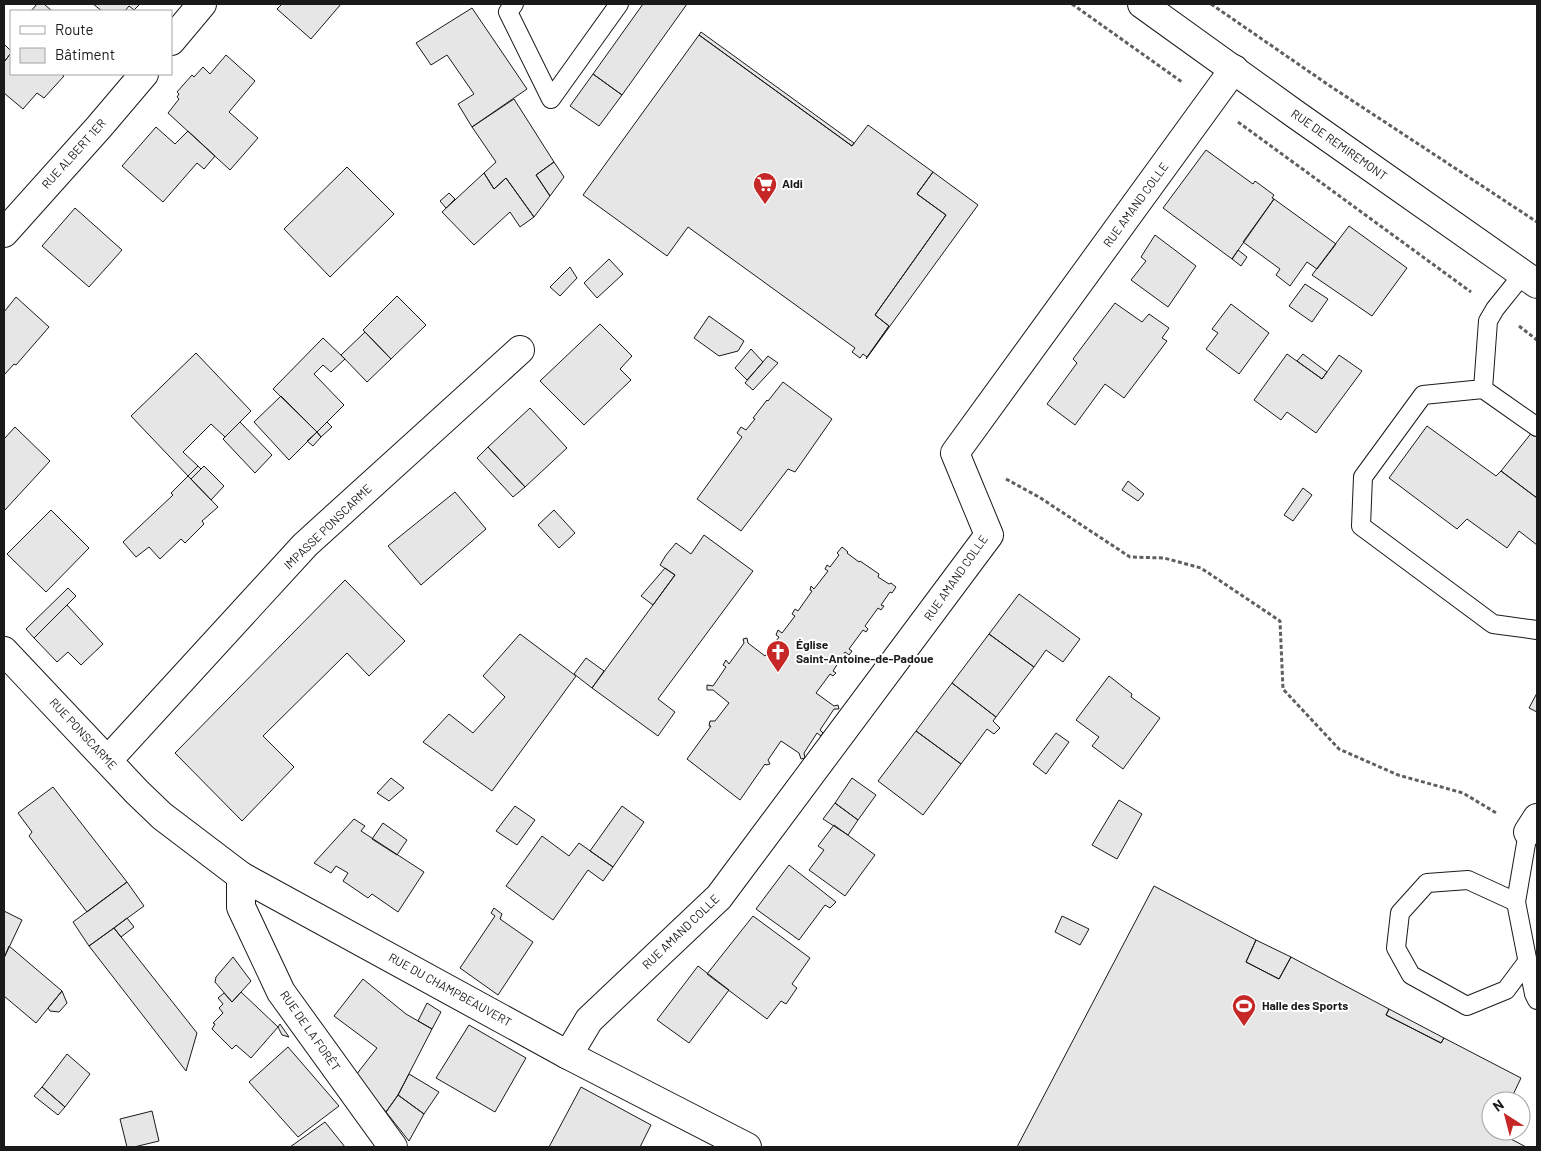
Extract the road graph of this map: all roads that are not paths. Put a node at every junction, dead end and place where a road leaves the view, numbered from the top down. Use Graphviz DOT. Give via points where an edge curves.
graph roads {
  1 [pos="202,4"];
  2 [pos="514,4"];
  3 [pos="619,4"];
  4 [pos="1142,4"];
  5 [pos="172,40"];
  6 [pos="1234,69"];
  7 [pos="143,75"];
  8 [pos="4,233"];
  9 [pos="1530,279"];
  10 [pos="520,350"];
  11 [pos="1483,389"];
  12 [pos="1537,427"];
  13 [pos="1537,630"];
  14 [pos="4,651"];
  15 [pos="108,760"];
  16 [pos="162,816"];
  17 [pos="1533,825"];
  18 [pos="241,876"];
  19 [pos="1516,902"];
  20 [pos="1528,962"];
  21 [pos="1537,1000"];
  22 [pos="568,1055"];
  23 [pos="393,1147"];
  24 [pos="747,1147"];
  1 -- 5 [label="street"];
  2 -- 3 [label="lane" via="508,12 551,99"];
  4 -- 6 [label="street, RUE DE REMIREMONT"];
  6 -- 9 [label="street, RUE DE REMIREMONT"];
  6 -- 22 [label="street, RUE AMAND COLLE" via="955,453 989,535 719,897 589,1020"];
  7 -- 8 [label="street, RUE ALBERT 1ER"];
  9 -- 11 [label="lane" via="1495,309 1488,321"];
  10 -- 15 [label="street, IMPASSE PONSCARME" via="305,545"];
  11 -- 12 [label="lane"];
  11 -- 13 [label="lane" via="1423,395 1362,477 1361,526 1493,624"];
  14 -- 15 [label="street, RUE PONSCARME"];
  15 -- 16 [label="street, RUE PONSCARME"];
  16 -- 18 [label="street, RUE DU CHAMPBEAUVERT"];
  17 -- 19 [label="lane"];
  18 -- 22 [label="street, RUE DU CHAMPBEAUVERT"];
  18 -- 23 [label="street, RUE DE LA FORÊT" via="241,907 281,992"];
  19 -- 20 [label="lane"];
  19 -- 20 [label="lane" via="1468,880 1427,883 1400,913 1396,948 1411,976 1467,1006 1506,990"];
  20 -- 21 [label="lane"];
  22 -- 24 [label="street, RUE DU CHAMPBEAUVERT"];
}
